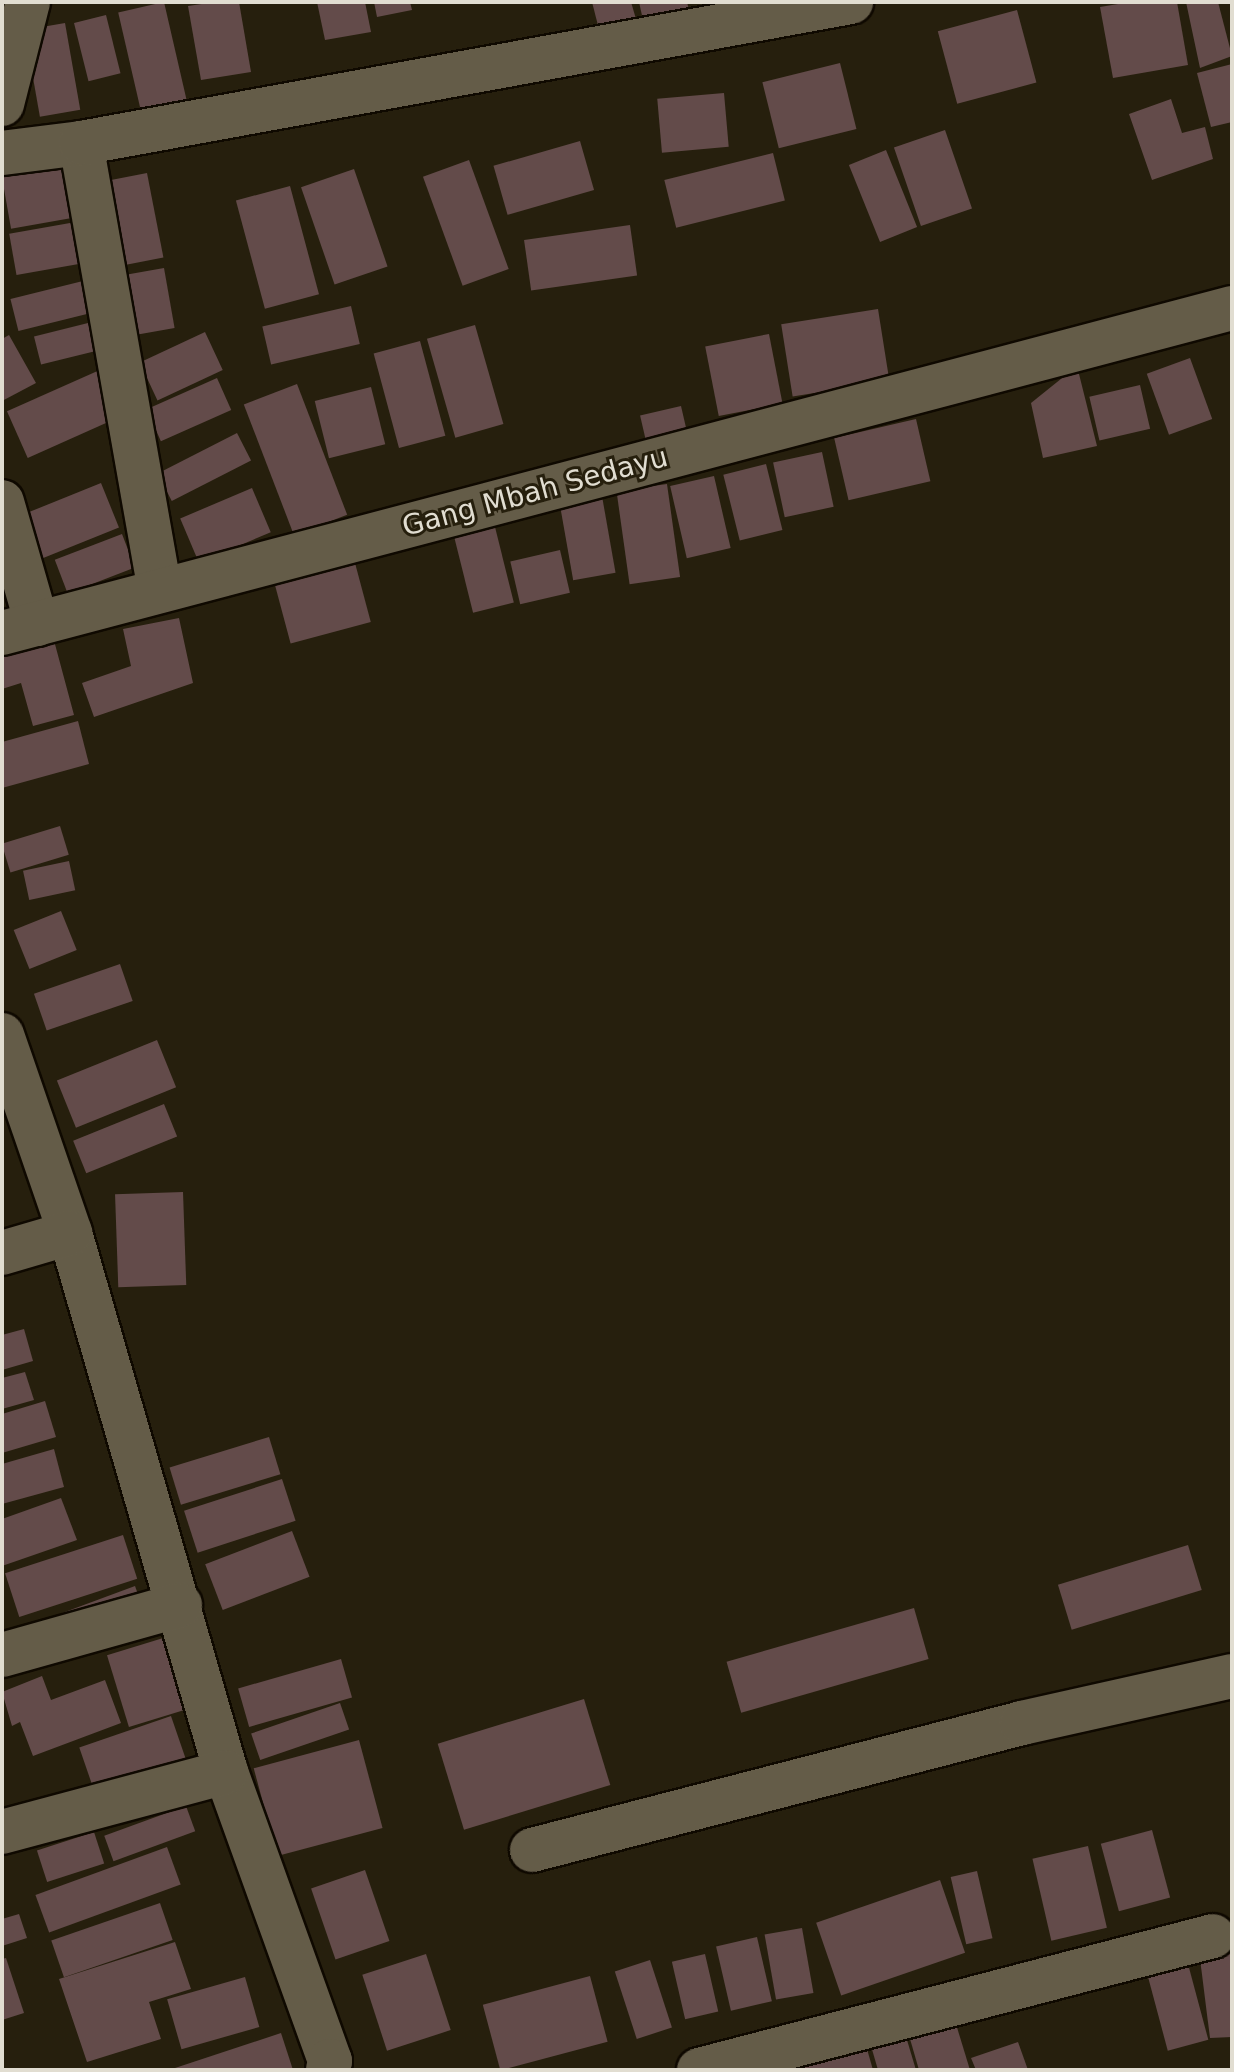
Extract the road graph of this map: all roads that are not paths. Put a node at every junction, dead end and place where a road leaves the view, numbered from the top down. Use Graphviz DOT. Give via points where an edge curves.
graph roads {
  1 [pos="28,2"];
  2 [pos="851,2"];
  3 [pos="2,104"];
  4 [pos="81,143"];
  5 [pos="2,153"];
  6 [pos="1232,308"];
  7 [pos="2,502"];
  8 [pos="160,590"];
  9 [pos="20,629"];
  10 [pos="2,1035"];
  11 [pos="70,1233"];
  12 [pos="2,1253"];
  13 [pos="180,1605"];
  14 [pos="2,1655"];
  15 [pos="1232,1676"];
  16 [pos="226,1772"];
  17 [pos="2,1832"];
  18 [pos="532,1850"];
  19 [pos="1213,1936"];
  20 [pos="334,2067"];
  21 [pos="699,2070"];
  1 -- 3 [label="street"];
  2 -- 4 [label="street"];
  4 -- 5 [label="street"];
  4 -- 8 [label="street"];
  6 -- 8 [label="street, Gang Mbah Sedayu"];
  7 -- 9 [label="street"];
  8 -- 9 [label="street, Gang Mbah Sedayu"];
  10 -- 11 [label="street"];
  11 -- 12 [label="street"];
  11 -- 13 [label="street"];
  13 -- 14 [label="street"];
  13 -- 16 [label="street"];
  15 -- 18 [label="street" via="1022,1723"];
  16 -- 17 [label="street"];
  16 -- 20 [label="street"];
  19 -- 21 [label="street"];
}
